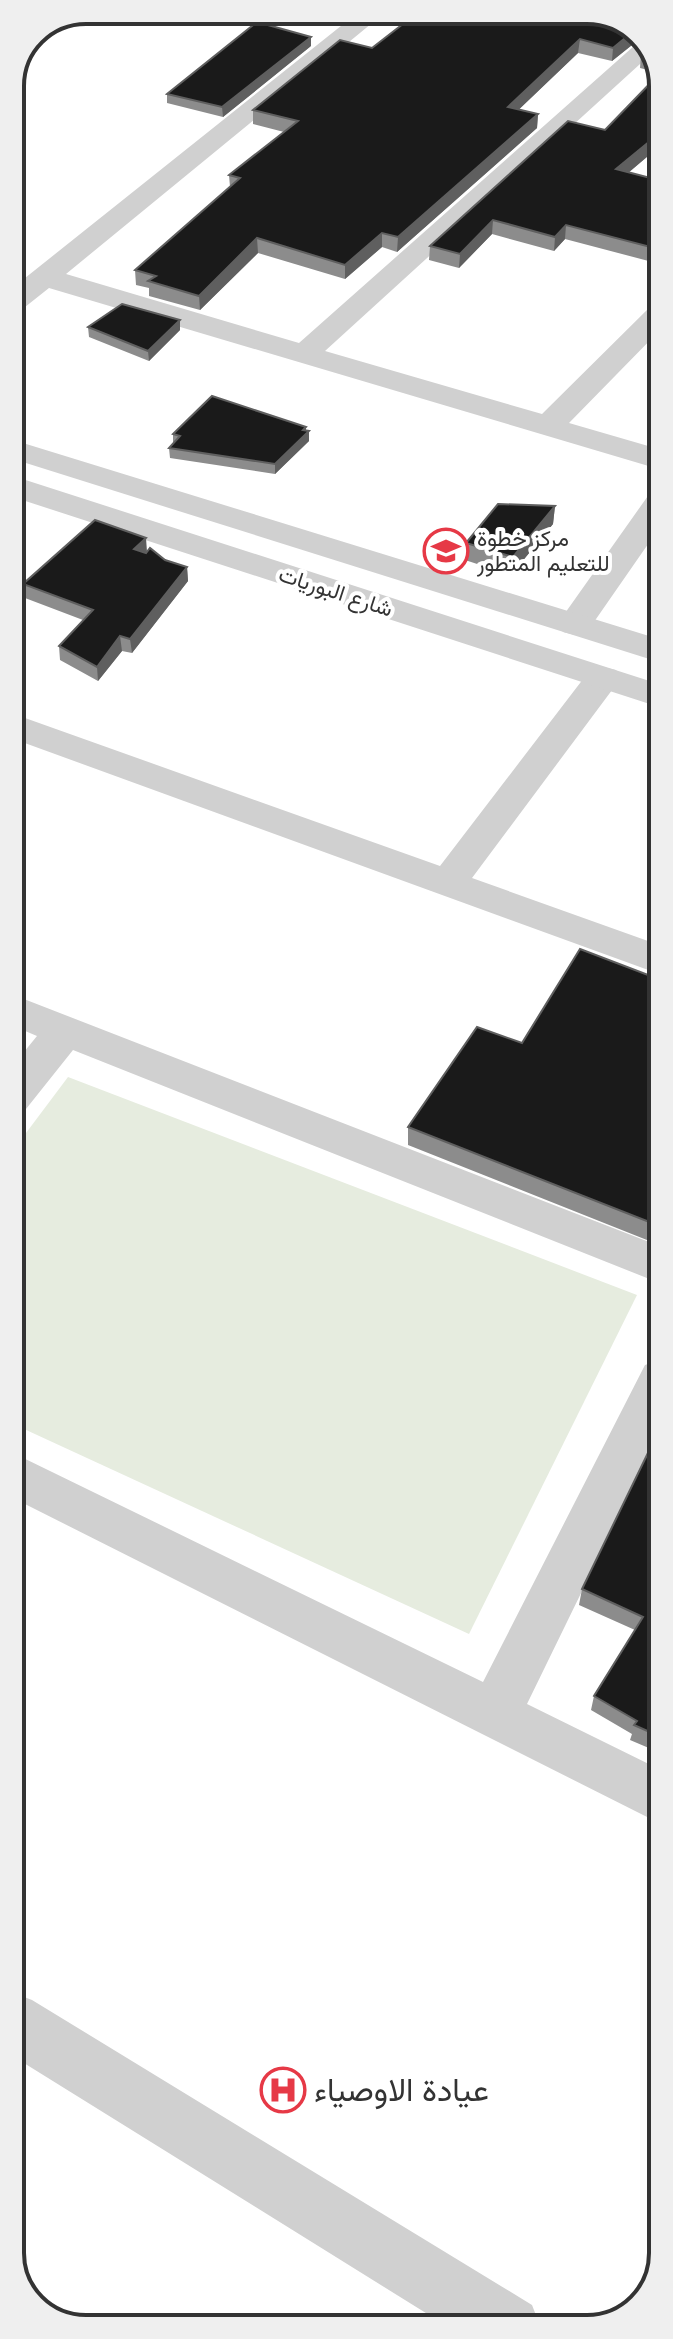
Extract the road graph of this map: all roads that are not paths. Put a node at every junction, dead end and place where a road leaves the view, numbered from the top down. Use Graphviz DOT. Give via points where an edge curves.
graph roads {
  1 [pos="359,24"];
  2 [pos="639,52"];
  3 [pos="44,277"];
  4 [pos="24,293"];
  5 [pos="649,324"];
  6 [pos="304,354"];
  7 [pos="548,426"];
  8 [pos="24,452"];
  9 [pos="649,456"];
  10 [pos="24,490"];
  11 [pos="649,519"];
  12 [pos="575,624"];
  13 [pos="649,648"];
  14 [pos="603,678"];
  15 [pos="649,693"];
  16 [pos="24,730"];
  17 [pos="449,881"];
  18 [pos="649,956"];
  19 [pos="24,1015"];
  20 [pos="64,1032"];
  21 [pos="24,1082"];
  22 [pos="649,1261"];
  23 [pos="649,1405"];
  24 [pos="24,1479"];
  25 [pos="494,1714"];
  26 [pos="649,1792"];
  27 [pos="24,2029"];
  28 [pos="488,2315"];
  1 -- 3 [label="street"];
  2 -- 6 [label="street"];
  3 -- 4 [label="street"];
  3 -- 6 [label="street"];
  5 -- 7 [label="street"];
  6 -- 7 [label="street"];
  7 -- 9 [label="street"];
  8 -- 12 [label="street, شارع البوريات"];
  10 -- 14 [label="street, شارع البوريات"];
  11 -- 12 [label="street"];
  12 -- 13 [label="street, شارع البوريات"];
  14 -- 15 [label="street, شارع البوريات"];
  14 -- 17 [label="street"];
  16 -- 17 [label="street"];
  17 -- 18 [label="street"];
  19 -- 20 [label="street"];
  20 -- 21 [label="street"];
  20 -- 22 [label="street"];
  23 -- 25 [label="street"];
  24 -- 25 [label="street"];
  25 -- 26 [label="street"];
  27 -- 28 [label="street"];
}
